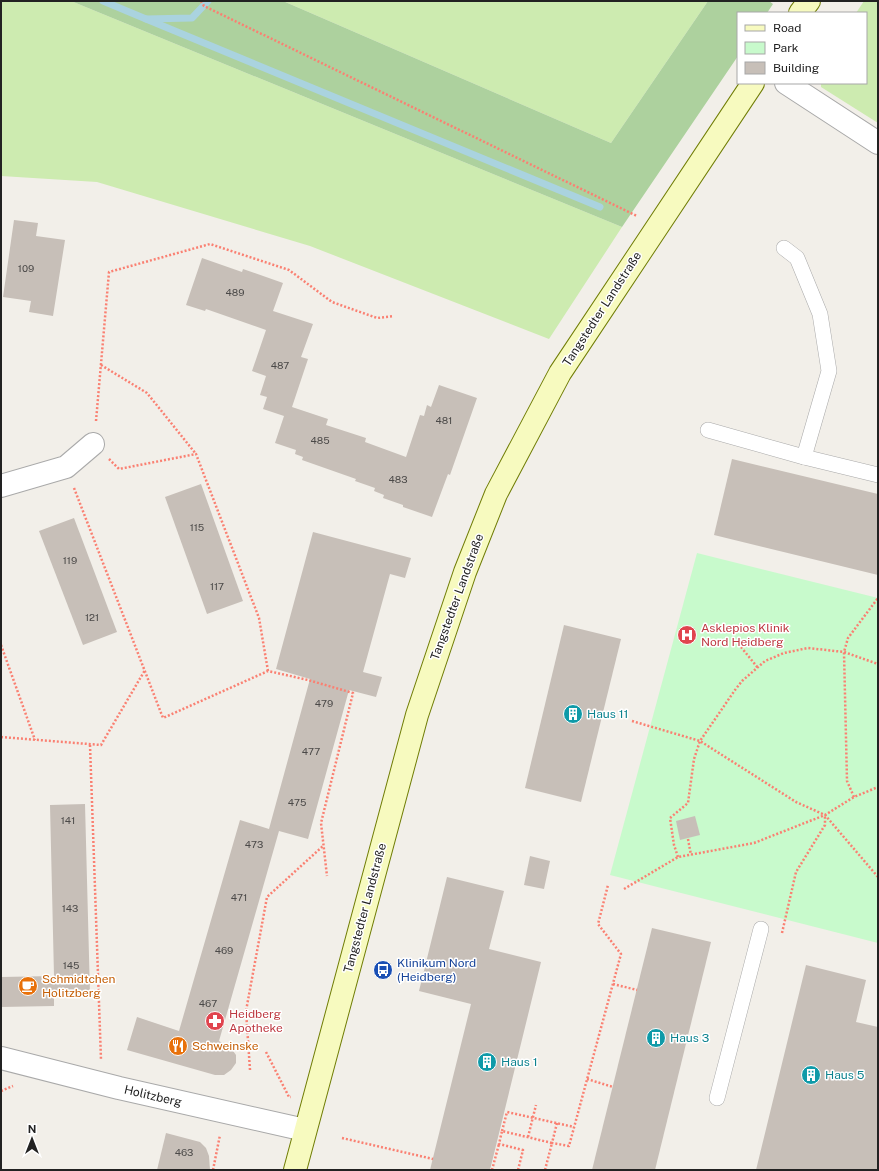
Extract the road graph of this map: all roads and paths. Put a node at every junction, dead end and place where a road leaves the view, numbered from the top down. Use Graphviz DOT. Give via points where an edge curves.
graph roads {
  1 [pos="201,1"];
  2 [pos="809,1"];
  3 [pos="801,12"];
  4 [pos="752,84"];
  5 [pos="788,84"];
  6 [pos="878,143"];
  7 [pos="657,226"];
  8 [pos="784,248"];
  9 [pos="394,316"];
  10 [pos="101,365"];
  11 [pos="708,430"];
  12 [pos="93,444"];
  13 [pos="196,454"];
  14 [pos="804,457"];
  15 [pos="66,467"];
  16 [pos="878,475"];
  17 [pos="1,486"];
  18 [pos="878,598"];
  19 [pos="1,645"];
  20 [pos="742,646"];
  21 [pos="844,652"];
  22 [pos="878,664"];
  23 [pos="758,668"];
  24 [pos="145,670"];
  25 [pos="268,671"];
  26 [pos="632,721"];
  27 [pos="1,737"];
  28 [pos="35,740"];
  29 [pos="700,740"];
  30 [pos="90,745"];
  31 [pos="878,788"];
  32 [pos="854,797"];
  33 [pos="825,815"];
  34 [pos="688,839"];
  35 [pos="323,845"];
  36 [pos="691,855"];
  37 [pos="678,857"];
  38 [pos="327,876"];
  39 [pos="878,877"];
  40 [pos="608,885"];
  41 [pos="624,889"];
  42 [pos="761,929"];
  43 [pos="782,933"];
  44 [pos="613,984"];
  45 [pos="636,990"];
  46 [pos="266,1052"];
  47 [pos="1,1058"];
  48 [pos="250,1070"];
  49 [pos="587,1079"];
  50 [pos="102,1084"];
  51 [pos="613,1087"];
  52 [pos="717,1098"];
  53 [pos="313,1102"];
  54 [pos="536,1105"];
  55 [pos="533,1118"];
  56 [pos="557,1123"];
  57 [pos="574,1127"];
  58 [pos="305,1130"];
  59 [pos="502,1131"];
  60 [pos="220,1133"];
  61 [pos="528,1137"];
  62 [pos="342,1138"];
  63 [pos="552,1143"];
  64 [pos="499,1144"];
  65 [pos="433,1159"];
  66 [pos="213,1170"];
  67 [pos="295,1170"];
  68 [pos="492,1170"];
  69 [pos="518,1170"];
  70 [pos="546,1170"];
  1 -- 7 [label="path" via="204,6"];
  2 -- 3 [label="street"];
  4 -- 7 [label="street, Tangstedter Landstraße"];
  5 -- 6 [label="street"];
  7 -- 53 [label="street, Tangstedter Landstraße" via="560,372 496,494 464,572 417,715"];
  8 -- 14 [label="lane" via="797,258 820,314 829,371"];
  9 -- 10 [label="path" via="377,318 332,302 289,270 210,244 109,272"];
  10 -- 12 [label="path"];
  10 -- 13 [label="path" via="148,393"];
  11 -- 14 [label="lane"];
  12 -- 13 [label="path" via="119,469"];
  12 -- 15 [label="street"];
  13 -- 25 [label="path" via="259,618"];
  14 -- 16 [label="lane"];
  15 -- 17 [label="street"];
  15 -- 24 [label="path"];
  18 -- 21 [label="path" via="848,638"];
  19 -- 28 [label="path"];
  20 -- 23 [label="path"];
  21 -- 22 [label="path"];
  21 -- 23 [label="path" via="808,648 784,653 765,661"];
  21 -- 32 [label="path" via="847,781"];
  23 -- 29 [label="path" via="742,681"];
  24 -- 25 [label="path" via="163,718"];
  24 -- 30 [label="path" via="101,745"];
  25 -- 35 [label="path" via="353,693 321,823"];
  26 -- 29 [label="path"];
  27 -- 28 [label="path"];
  28 -- 30 [label="path"];
  29 -- 33 [label="path" via="796,802"];
  29 -- 37 [label="path" via="694,759 688,803 670,818"];
  30 -- 50 [label="path"];
  31 -- 32 [label="path"];
  32 -- 33 [label="path"];
  33 -- 36 [label="path" via="754,843"];
  33 -- 39 [label="path"];
  33 -- 43 [label="path" via="825,825 796,872"];
  34 -- 36 [label="path"];
  35 -- 38 [label="path"];
  35 -- 48 [label="path" via="267,897 246,1011"];
  36 -- 37 [label="path"];
  37 -- 41 [label="path"];
  40 -- 44 [label="path" via="598,924 621,954"];
  42 -- 52 [label="lane"];
  44 -- 45 [label="path"];
  44 -- 49 [label="path"];
  46 -- 53 [label="path" via="289,1096"];
  47 -- 50 [label="street, Holitzberg"];
  49 -- 51 [label="path"];
  49 -- 57 [label="path"];
  50 -- 58 [label="street, Holitzberg"];
  53 -- 58 [label="street, Tangstedter Landstraße"];
  54 -- 55 [label="path"];
  55 -- 56 [label="path"];
  55 -- 59 [label="path" via="507,1112"];
  55 -- 61 [label="path"];
  56 -- 57 [label="path"];
  56 -- 63 [label="path"];
  57 -- 63 [label="path" via="569,1146"];
  58 -- 67 [label="street, Tangstedter Landstraße"];
  59 -- 61 [label="path"];
  59 -- 64 [label="path"];
  60 -- 66 [label="path"];
  61 -- 63 [label="path"];
  62 -- 65 [label="path"];
  63 -- 70 [label="path"];
  64 -- 68 [label="path"];
  64 -- 69 [label="path" via="523,1150"];
}
